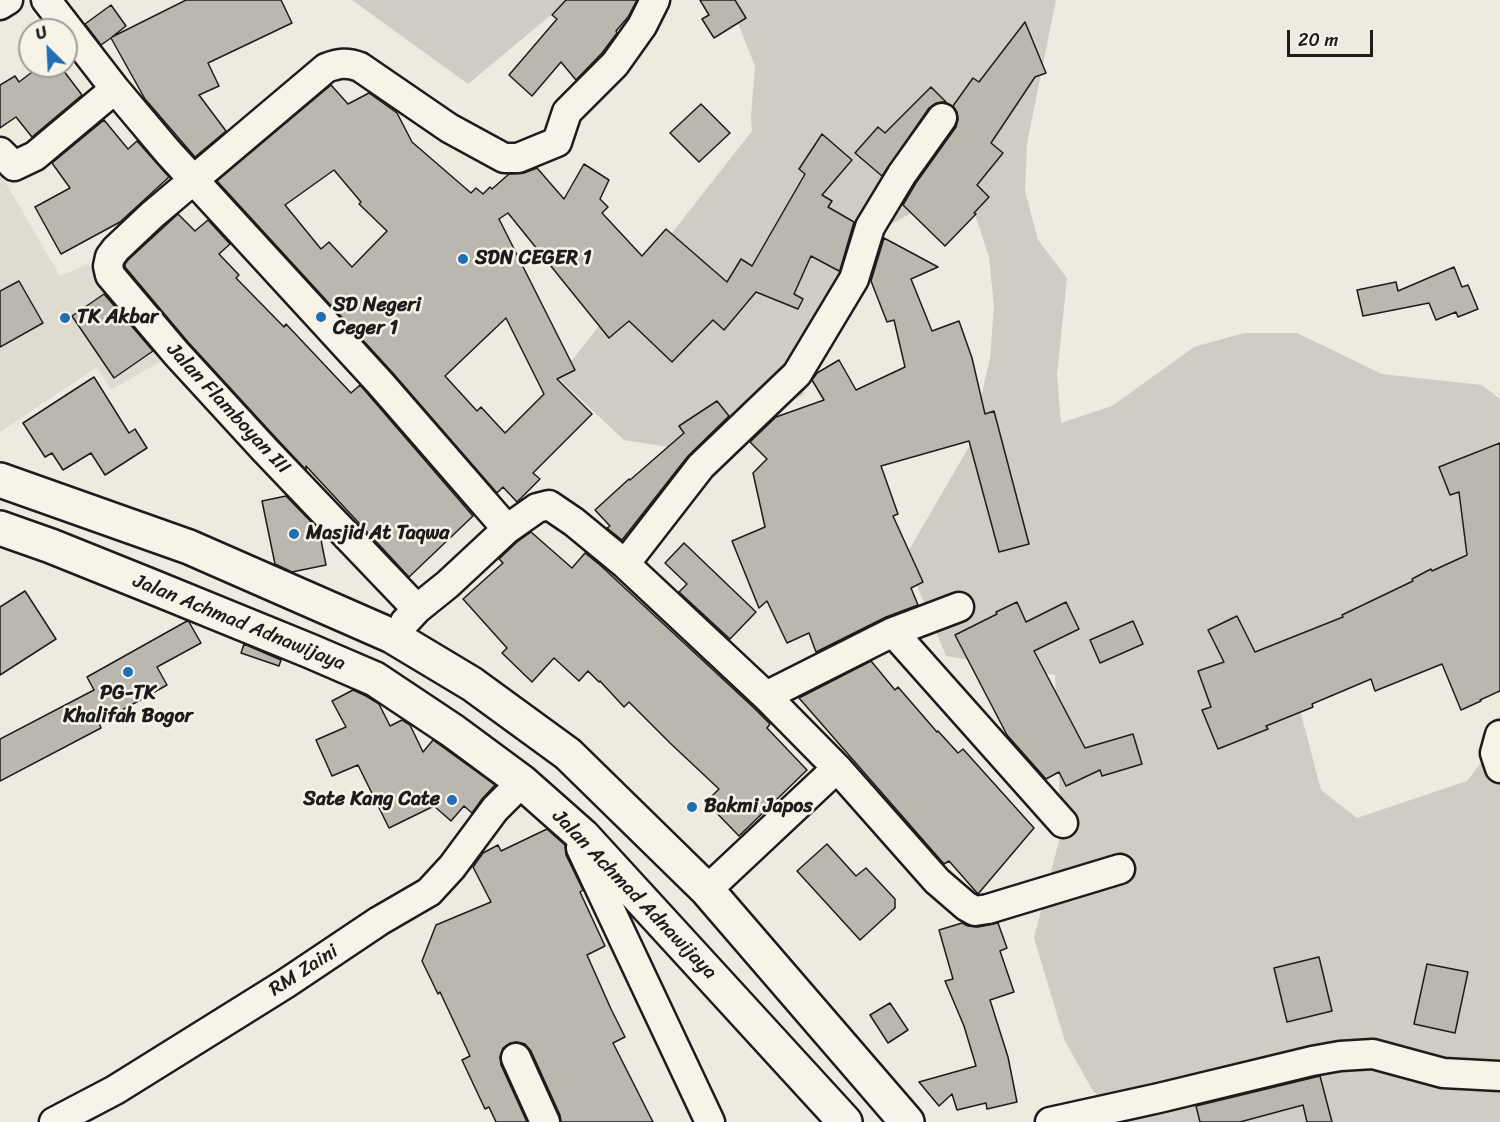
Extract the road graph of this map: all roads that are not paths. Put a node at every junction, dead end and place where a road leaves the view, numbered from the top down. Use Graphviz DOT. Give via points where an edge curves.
graph roads {
  1 [pos="8,0"];
  2 [pos="46,0"];
  3 [pos="655,0"];
  4 [pos="0,5"];
  5 [pos="115,89"];
  6 [pos="942,118"];
  7 [pos="7,159"];
  8 [pos="193,179"];
  9 [pos="0,480"];
  10 [pos="0,528"];
  11 [pos="507,529"];
  12 [pos="625,564"];
  13 [pos="959,608"];
  14 [pos="417,609"];
  15 [pos="893,632"];
  16 [pos="392,636"];
  17 [pos="766,696"];
  18 [pos="1500,735"];
  19 [pos="837,768"];
  20 [pos="1500,768"];
  21 [pos="522,782"];
  22 [pos="1063,823"];
  23 [pos="583,836"];
  24 [pos="1120,869"];
  25 [pos="707,890"];
  26 [pos="516,1058"];
  27 [pos="1500,1076"];
  28 [pos="54,1122"];
  29 [pos="545,1122"];
  30 [pos="710,1122"];
  31 [pos="845,1122"];
  32 [pos="907,1122"];
  33 [pos="1050,1122"];
  1 -- 4 [label="street"];
  2 -- 5 [label="street"];
  3 -- 8 [label="street" via="615,64 567,112 557,142 531,153 504,158 449,128 360,68 343,63 326,68"];
  5 -- 7 [label="street" via="35,156"];
  5 -- 8 [label="street"];
  6 -- 12 [label="street" via="870,227 854,279 797,374 701,466"];
  8 -- 11 [label="street"];
  8 -- 14 [label="street, Jalan Flamboyan III" via="116,249 108,266 110,276 232,415"];
  9 -- 16 [label="main road" via="189,547"];
  10 -- 21 [label="main road, Jalan Achmad Adnawijaya" via="375,679"];
  11 -- 12 [label="street" via="537,508 549,505"];
  11 -- 14 [label="street"];
  12 -- 17 [label="street"];
  13 -- 15 [label="street"];
  14 -- 16 [label="street"];
  15 -- 17 [label="street"];
  15 -- 22 [label="street"];
  16 -- 25 [label="main road" via="472,684 568,754"];
  17 -- 19 [label="street"];
  18 -- 20 [label="street" via="1495,753"];
  19 -- 24 [label="street" via="937,881 975,910"];
  19 -- 25 [label="street"];
  21 -- 23 [label="main road, Jalan Achmad Adnawijaya"];
  21 -- 28 [label="street, RM Zaini" via="495,809 429,892 115,1090"];
  23 -- 30 [label="street" via="581,848"];
  23 -- 31 [label="main road, Jalan Achmad Adnawijaya"];
  25 -- 32 [label="main road"];
  26 -- 29 [label="street"];
  27 -- 33 [label="street" via="1443,1073 1373,1054 1340,1056"];
}
